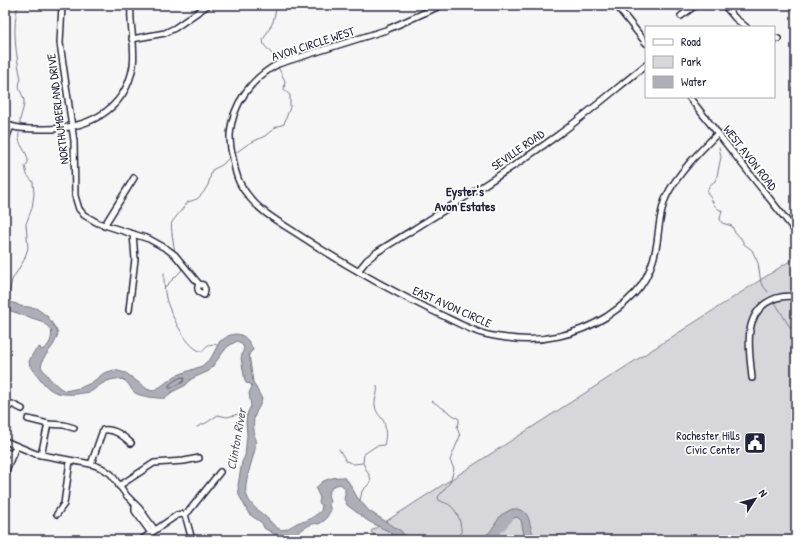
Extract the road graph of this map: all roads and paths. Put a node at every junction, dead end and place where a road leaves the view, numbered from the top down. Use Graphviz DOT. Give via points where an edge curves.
graph roads {
  1 [pos="62,5"];
  2 [pos="131,5"];
  3 [pos="208,5"];
  4 [pos="442,5"];
  5 [pos="616,5"];
  6 [pos="696,5"];
  7 [pos="724,5"];
  8 [pos="682,16"];
  9 [pos="745,26"];
  10 [pos="132,39"];
  11 [pos="645,42"];
  12 [pos="645,66"];
  13 [pos="690,98"];
  14 [pos="5,124"];
  15 [pos="11,126"];
  16 [pos="72,127"];
  17 [pos="718,133"];
  18 [pos="5,141"];
  19 [pos="134,178"];
  20 [pos="104,226"];
  21 [pos="796,232"];
  22 [pos="133,234"];
  23 [pos="358,271"];
  24 [pos="199,284"];
  25 [pos="796,297"];
  26 [pos="129,310"];
  27 [pos="752,378"];
  28 [pos="22,409"];
  29 [pos="5,410"];
  30 [pos="28,419"];
  31 [pos="48,424"];
  32 [pos="74,428"];
  33 [pos="5,441"];
  34 [pos="131,443"];
  35 [pos="16,446"];
  36 [pos="6,452"];
  37 [pos="13,454"];
  38 [pos="41,455"];
  39 [pos="199,458"];
  40 [pos="70,461"];
  41 [pos="91,464"];
  42 [pos="220,472"];
  43 [pos="5,473"];
  44 [pos="120,486"];
  45 [pos="56,514"];
  46 [pos="184,515"];
  47 [pos="153,531"];
  48 [pos="140,540"];
  49 [pos="192,540"];
  1 -- 16 [label="street, NORTHUMBERLAND DRIVE" via="60,43"];
  2 -- 10 [label="street"];
  3 -- 10 [label="street" via="165,33"];
  4 -- 23 [label="street, AVON CIRCLE WEST" via="386,30 278,64 253,82 244,93 233,120 230,135 234,166 237,178 247,196 283,224"];
  5 -- 11 [label="street"];
  6 -- 8 [label="street"];
  7 -- 9 [label="street"];
  10 -- 16 [label="street" via="133,67 126,89 107,112 92,121"];
  12 -- 23 [label="street, SEVILLE ROAD" via="557,136 471,194 377,252"];
  13 -- 17 [label="street, WEST AVON ROAD"];
  14 -- 15 [label="street"];
  15 -- 16 [label="street" via="29,129"];
  15 -- 18 [label="street"];
  16 -- 20 [label="street, NORTHUMBERLAND DRIVE" via="76,202 84,215"];
  17 -- 21 [label="street, WEST AVON ROAD"];
  17 -- 23 [label="street, EAST AVON CIRCLE" via="677,181 666,198 652,265 639,290 626,303 583,329 533,340 482,334 416,303"];
  19 -- 20 [label="street"];
  20 -- 22 [label="street, NORTHUMBERLAND DRIVE"];
  22 -- 24 [label="street, NORTHUMBERLAND DRIVE" via="175,255"];
  22 -- 26 [label="street" via="135,259"];
  25 -- 27 [label="street" via="783,296 772,299 755,314 749,334"];
  28 -- 29 [label="street" via="12,404"];
  30 -- 31 [label="street"];
  31 -- 32 [label="street"];
  31 -- 38 [label="street"];
  33 -- 35 [label="street"];
  34 -- 41 [label="street" via="116,432 103,430"];
  35 -- 37 [label="street"];
  35 -- 38 [label="street"];
  36 -- 37 [label="street"];
  37 -- 43 [label="street"];
  38 -- 40 [label="street"];
  39 -- 44 [label="street" via="154,463"];
  40 -- 41 [label="street"];
  40 -- 45 [label="street" via="64,504"];
  41 -- 44 [label="street" via="111,474"];
  42 -- 46 [label="street"];
  44 -- 47 [label="street"];
  46 -- 47 [label="street" via="177,515"];
  46 -- 49 [label="street"];
  47 -- 48 [label="street"];
}
